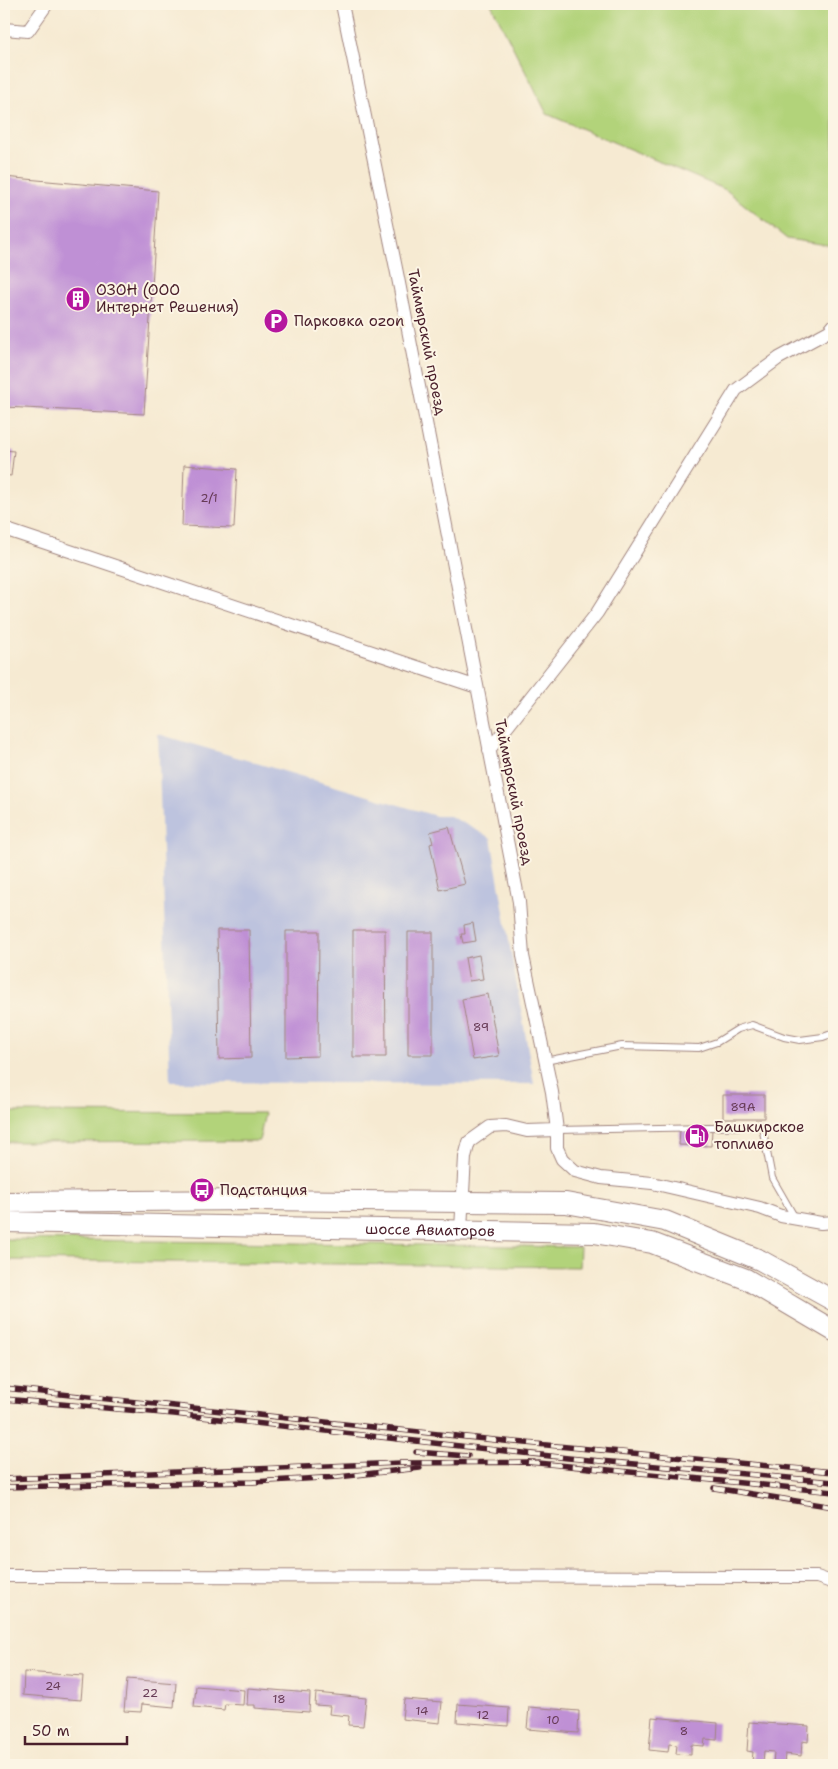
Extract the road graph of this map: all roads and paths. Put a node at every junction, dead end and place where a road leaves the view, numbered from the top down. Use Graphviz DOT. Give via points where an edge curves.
graph roads {
  1 [pos="47,4"];
  2 [pos="342,4"];
  3 [pos="4,29"];
  4 [pos="834,325"];
  5 [pos="4,529"];
  6 [pos="477,687"];
  7 [pos="489,750"];
  8 [pos="834,1033"];
  9 [pos="550,1060"];
  10 [pos="557,1130"];
  11 [pos="4,1202"];
  12 [pos="463,1202"];
  13 [pos="795,1218"];
  14 [pos="4,1222"];
  15 [pos="834,1222"];
  16 [pos="461,1229"];
  17 [pos="834,1301"];
  18 [pos="834,1331"];
  19 [pos="4,1576"];
  20 [pos="834,1583"];
  1 -- 3 [label="street" via="28,31"];
  2 -- 6 [label="street, Таймырский проезд"];
  4 -- 7 [label="street" via="829,331 778,358 736,390 597,613"];
  5 -- 6 [label="street"];
  6 -- 7 [label="street, Таймырский проезд"];
  7 -- 10 [label="street, Таймырский проезд" via="519,902 522,956 552,1092"];
  8 -- 9 [label="lane" via="800,1040 752,1025 738,1028 717,1042 699,1048 622,1046"];
  10 -- 12 [label="street" via="527,1131 506,1126 490,1127 480,1133 469,1142 465,1157"];
  10 -- 13 [label="street, Таймырский проезд" via="557,1148 562,1159 575,1171 600,1178 652,1183"];
  10 -- 13 [label="lane" via="762,1126 772,1178"];
  11 -- 12 [label="main road, шоссе Авиаторов"];
  12 -- 16 [label="street"];
  12 -- 17 [label="main road, шоссе Авиаторов" via="566,1203 665,1221 760,1260"];
  13 -- 15 [label="street, Таймырский проезд"];
  14 -- 16 [label="main road, шоссе Авиаторов"];
  16 -- 18 [label="main road, шоссе Авиаторов" via="594,1233 652,1244 746,1279"];
  19 -- 20 [label="street" via="817,1577"];
}
